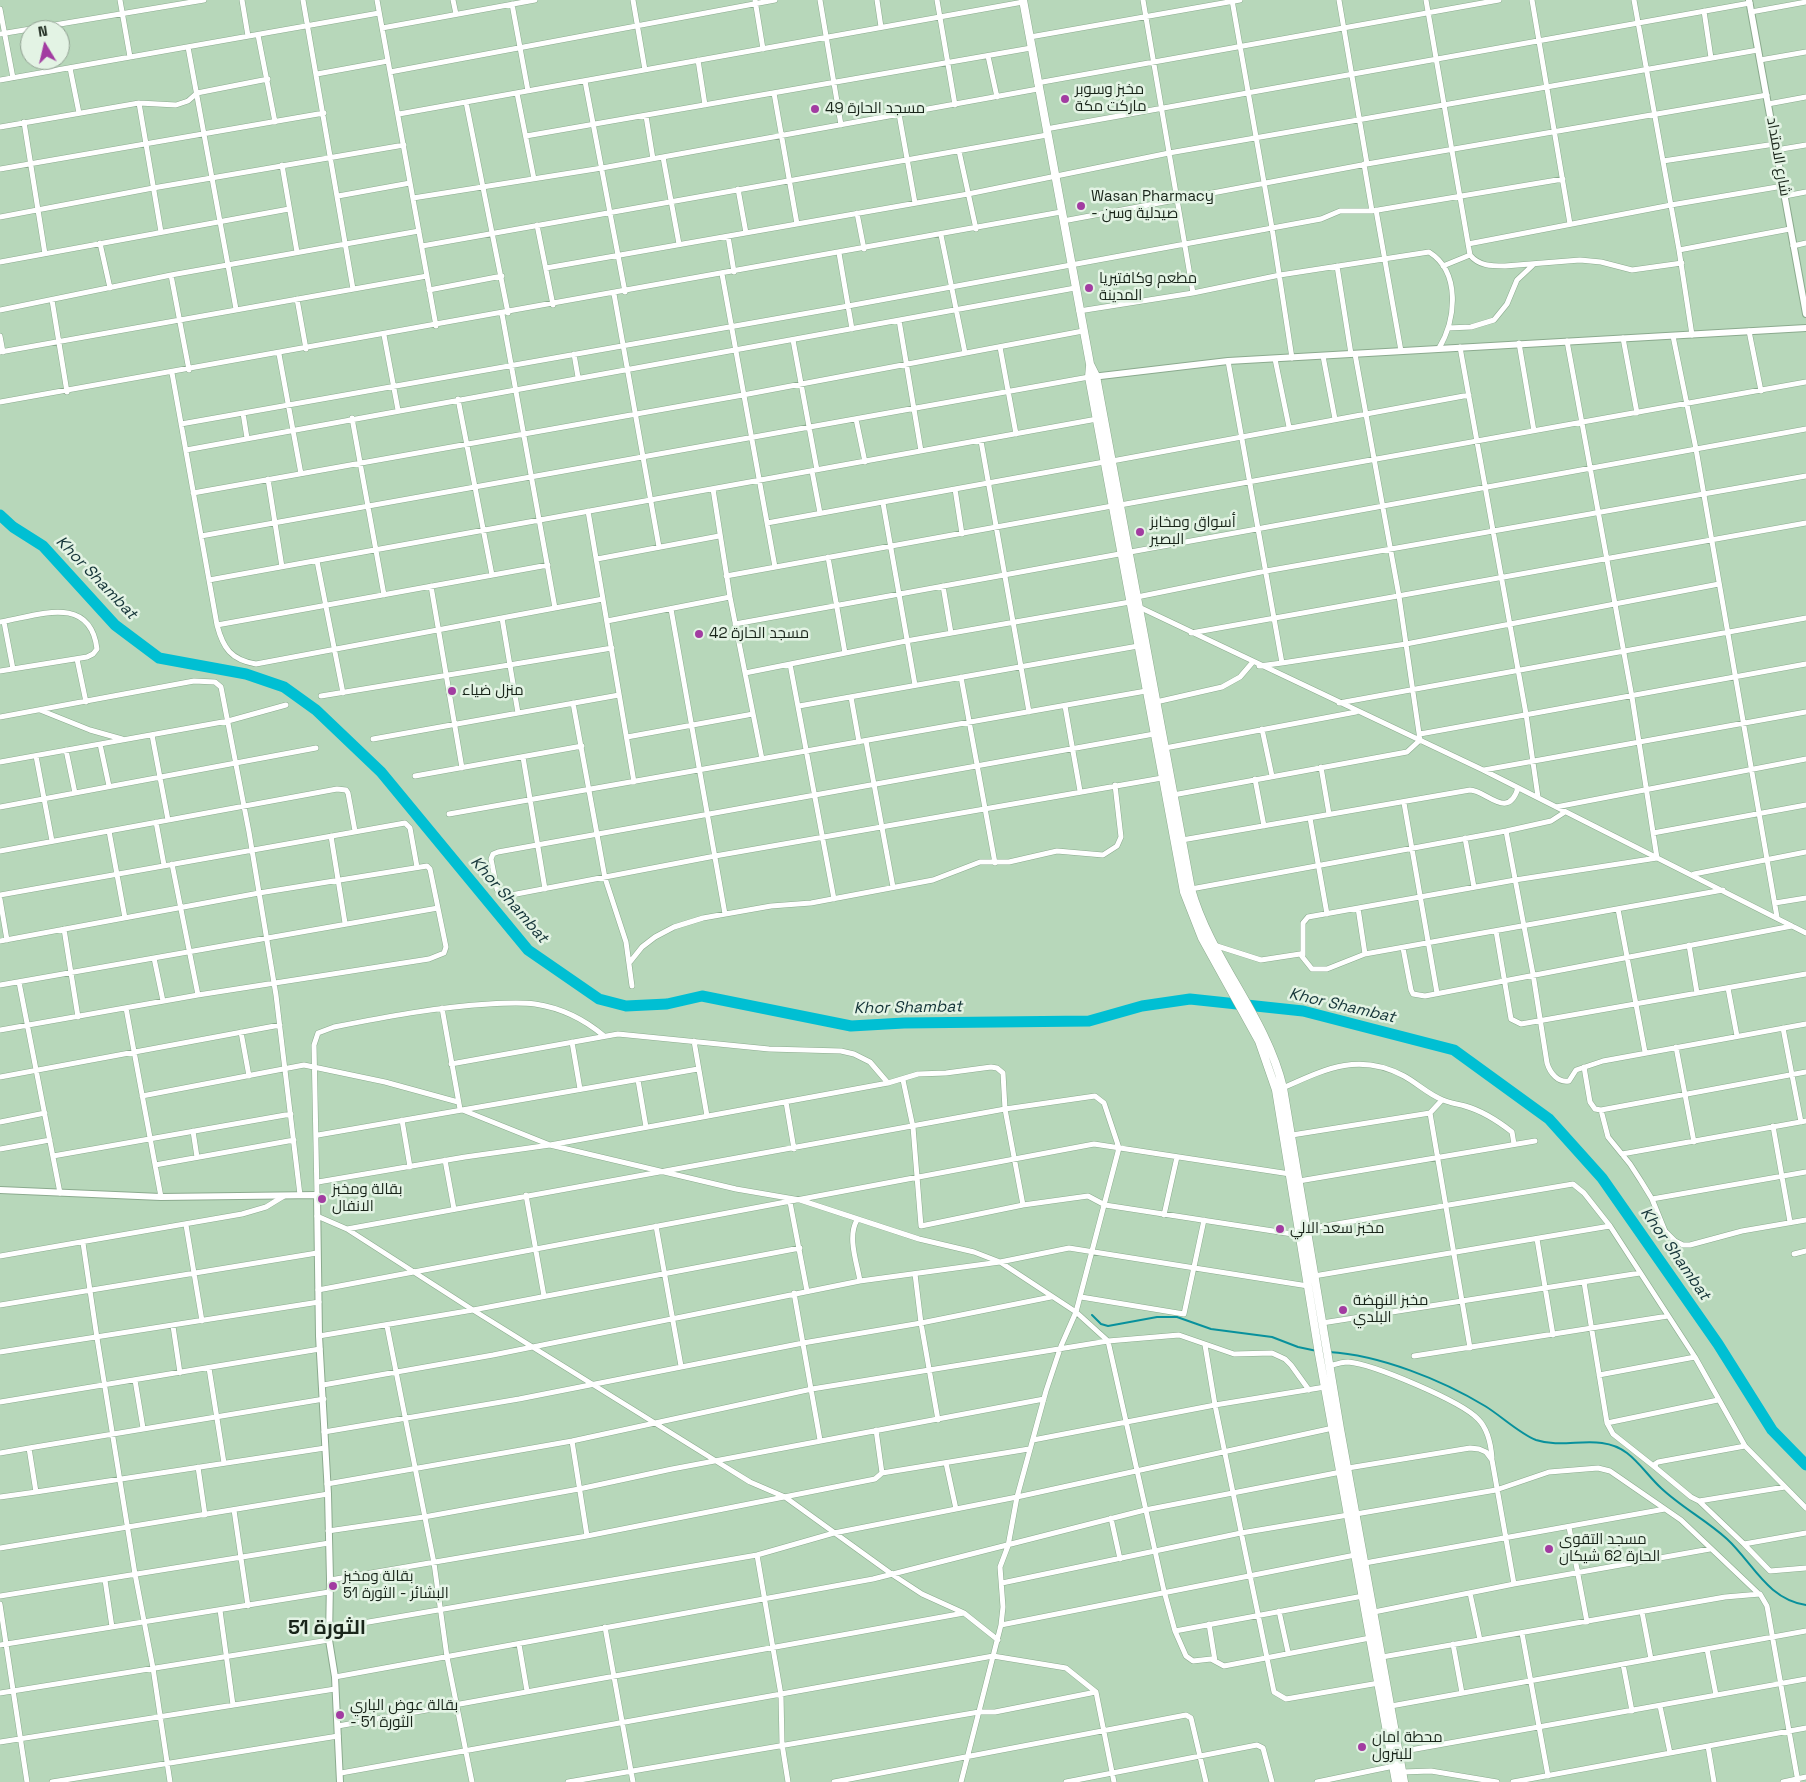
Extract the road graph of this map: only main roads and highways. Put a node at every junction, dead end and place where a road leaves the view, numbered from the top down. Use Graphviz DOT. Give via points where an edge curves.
graph roads {
  1 [pos="1023,1"];
  2 [pos="1092,377"];
  3 [pos="1108,461"];
  4 [pos="1133,599"];
  5 [pos="1235,990"];
  6 [pos="1260,1035"];
  7 [pos="1344,1470"];
  8 [pos="1352,1514"];
  9 [pos="1396,1782"];
  10 [pos="1404,1782"];
  1 -- 2 [label="main road"];
  2 -- 3 [label="main road"];
  2 -- 3 [label="main road" via="1097,419"];
  3 -- 4 [label="main road"];
  4 -- 5 [label="main road" via="1138,607 1191,889 1200,918"];
  4 -- 5 [label="main road" via="1146,691 1188,904 1202,938"];
  5 -- 6 [label="main road"];
  6 -- 7 [label="main road" via="1274,1082 1318,1354"];
  6 -- 7 [label="main road" via="1277,1064 1283,1088"];
  7 -- 8 [label="main road"];
  8 -- 9 [label="main road" via="1356,1555"];
  8 -- 10 [label="main road" via="1365,1563"];
}
